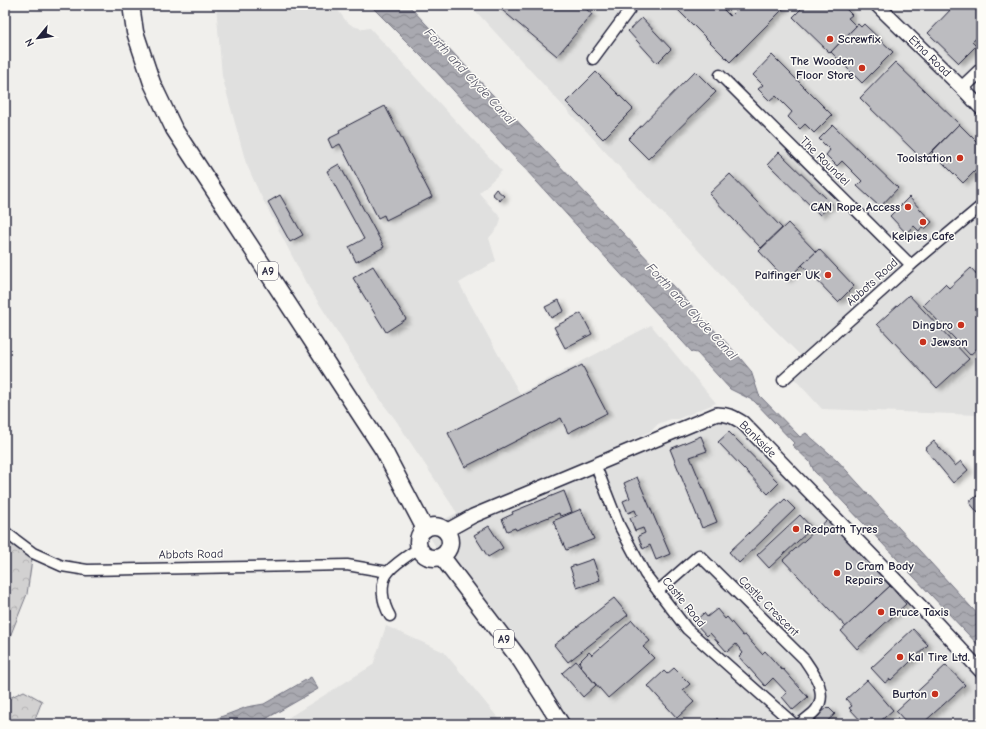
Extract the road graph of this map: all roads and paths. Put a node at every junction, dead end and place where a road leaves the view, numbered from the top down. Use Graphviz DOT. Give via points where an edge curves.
graph roads {
  1 [pos="131,5"];
  2 [pos="633,5"];
  3 [pos="877,5"];
  4 [pos="593,58"];
  5 [pos="981,70"];
  6 [pos="720,75"];
  7 [pos="962,88"];
  8 [pos="981,108"];
  9 [pos="981,206"];
  10 [pos="911,265"];
  11 [pos="783,380"];
  12 [pos="595,464"];
  13 [pos="425,529"];
  14 [pos="446,531"];
  15 [pos="5,532"];
  16 [pos="419,548"];
  17 [pos="442,557"];
  18 [pos="388,572"];
  19 [pos="658,591"];
  20 [pos="390,616"];
  21 [pos="981,671"];
  22 [pos="561,724"];
  23 [pos="794,724"];
  24 [pos="800,724"];
  1 -- 13 [label="main road, A9" via="134,32 152,83 174,128 384,451"];
  2 -- 4 [label="street"];
  3 -- 7 [label="street, Etna Road"];
  5 -- 7 [label="street"];
  6 -- 10 [label="street, The Roundel"];
  7 -- 8 [label="street, Etna Road"];
  9 -- 10 [label="street, Abbots Road"];
  10 -- 11 [label="street, Abbots Road"];
  12 -- 14 [label="street, Bankside" via="473,516"];
  12 -- 19 [label="street, Castle Road" via="619,525"];
  12 -- 21 [label="street, Bankside" via="717,414 735,417"];
  13 -- 14 [label="main road" via="436,526"];
  13 -- 16 [label="main road" via="419,537"];
  14 -- 17 [label="main road" via="451,542 450,548"];
  15 -- 18 [label="street, Abbots Road" via="33,553 62,566 87,570 347,565"];
  16 -- 17 [label="main road" via="431,559"];
  16 -- 18 [label="street"];
  17 -- 22 [label="main road, A9" via="521,661"];
  18 -- 20 [label="street" via="382,595"];
  19 -- 23 [label="street, Castle Road" via="687,629"];
  19 -- 24 [label="street, Castle Crescent" via="699,555 804,659 815,674 820,688 820,700 817,709"];
}
